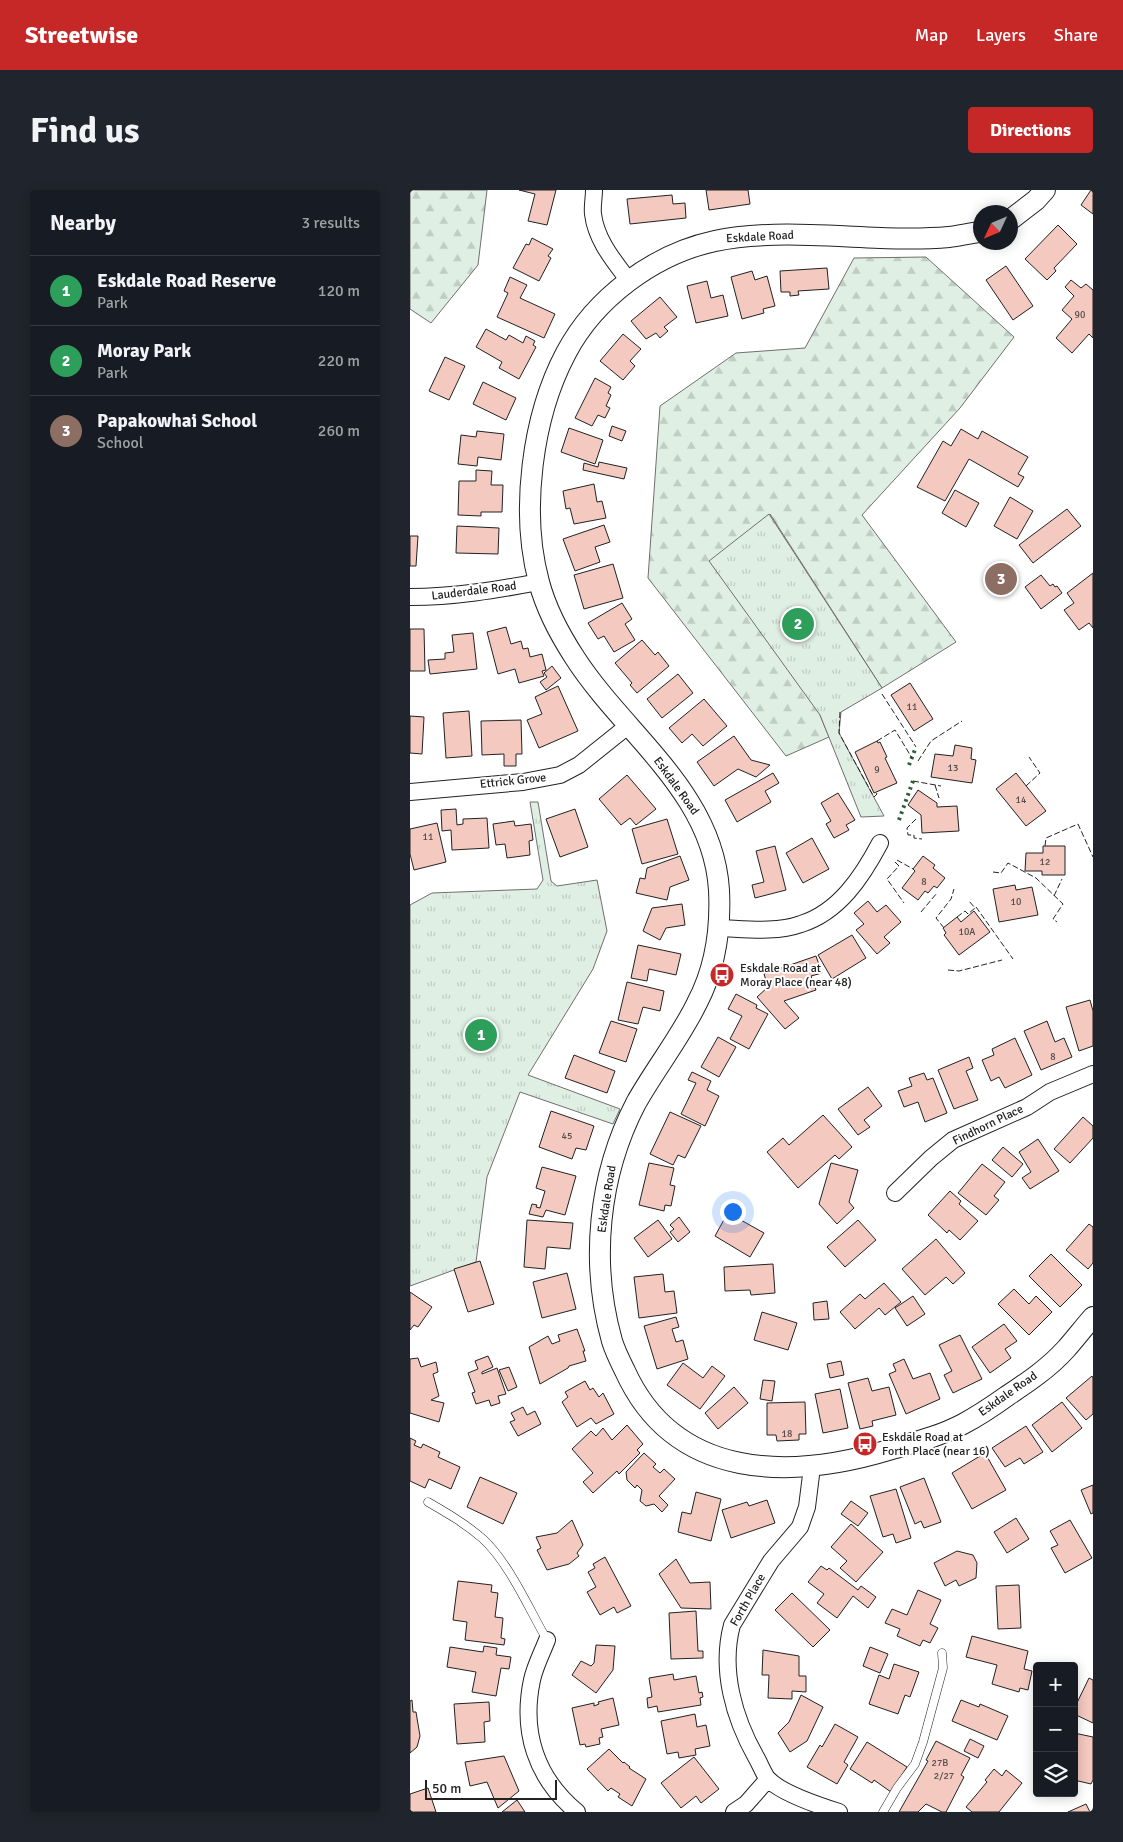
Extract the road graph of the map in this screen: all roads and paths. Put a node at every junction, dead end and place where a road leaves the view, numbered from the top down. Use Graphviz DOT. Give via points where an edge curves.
graph roads {
  1 [pos="594,190"];
  2 [pos="1045,190"];
  3 [pos="1018,214"];
  4 [pos="973,233"];
  5 [pos="629,280"];
  6 [pos="539,582"];
  7 [pos="410,597"];
  8 [pos="629,726"];
  9 [pos="410,792"];
  10 [pos="880,843"];
  11 [pos="720,928"];
  12 [pos="1093,1074"];
  13 [pos="894,1193"];
  14 [pos="1093,1316"];
  15 [pos="812,1467"];
  16 [pos="428,1502"];
  17 [pos="547,1640"];
  18 [pos="942,1653"];
  19 [pos="768,1778"];
  20 [pos="577,1812"];
  21 [pos="734,1812"];
  22 [pos="840,1812"];
  23 [pos="883,1812"];
  1 -- 5 [label="street" via="592,214 600,237 611,258"];
  2 -- 3 [label="street"];
  4 -- 5 [label="street, Eskdale Road" via="910,238 776,234 738,237 683,250"];
  5 -- 6 [label="street, Eskdale Road" via="594,313 578,334 548,396 532,467 530,507"];
  6 -- 7 [label="street, Lauderdale Road" via="497,590"];
  6 -- 8 [label="street, Eskdale Road" via="558,631 576,660"];
  8 -- 9 [label="street, Ettrick Grove" via="579,765 560,775 523,782"];
  8 -- 11 [label="street, Eskdale Road" via="682,792 702,824 716,864"];
  10 -- 11 [label="street" via="855,883 839,902 819,916 785,928"];
  11 -- 15 [label="street, Eskdale Road" via="709,977 696,1006 639,1098 616,1150 607,1181 599,1248 603,1297 613,1345 635,1394 679,1440 705,1454 734,1461 765,1466"];
  12 -- 13 [label="street, Findhorn Place" via="953,1140"];
  14 -- 15 [label="street, Eskdale Road" via="1048,1366 966,1423 940,1435 882,1453"];
  15 -- 19 [label="street, Forth Place" via="807,1507 800,1527 771,1561 732,1625 729,1636 731,1693 744,1732"];
  16 -- 17 [label="lane" via="472,1530 492,1549"];
  17 -- 20 [label="street" via="532,1679 530,1735 541,1770 561,1799"];
  18 -- 23 [label="lane" via="943,1668 924,1742 915,1764"];
  19 -- 21 [label="street" via="746,1804"];
  19 -- 22 [label="street, Forth Place" via="789,1792"];
}
